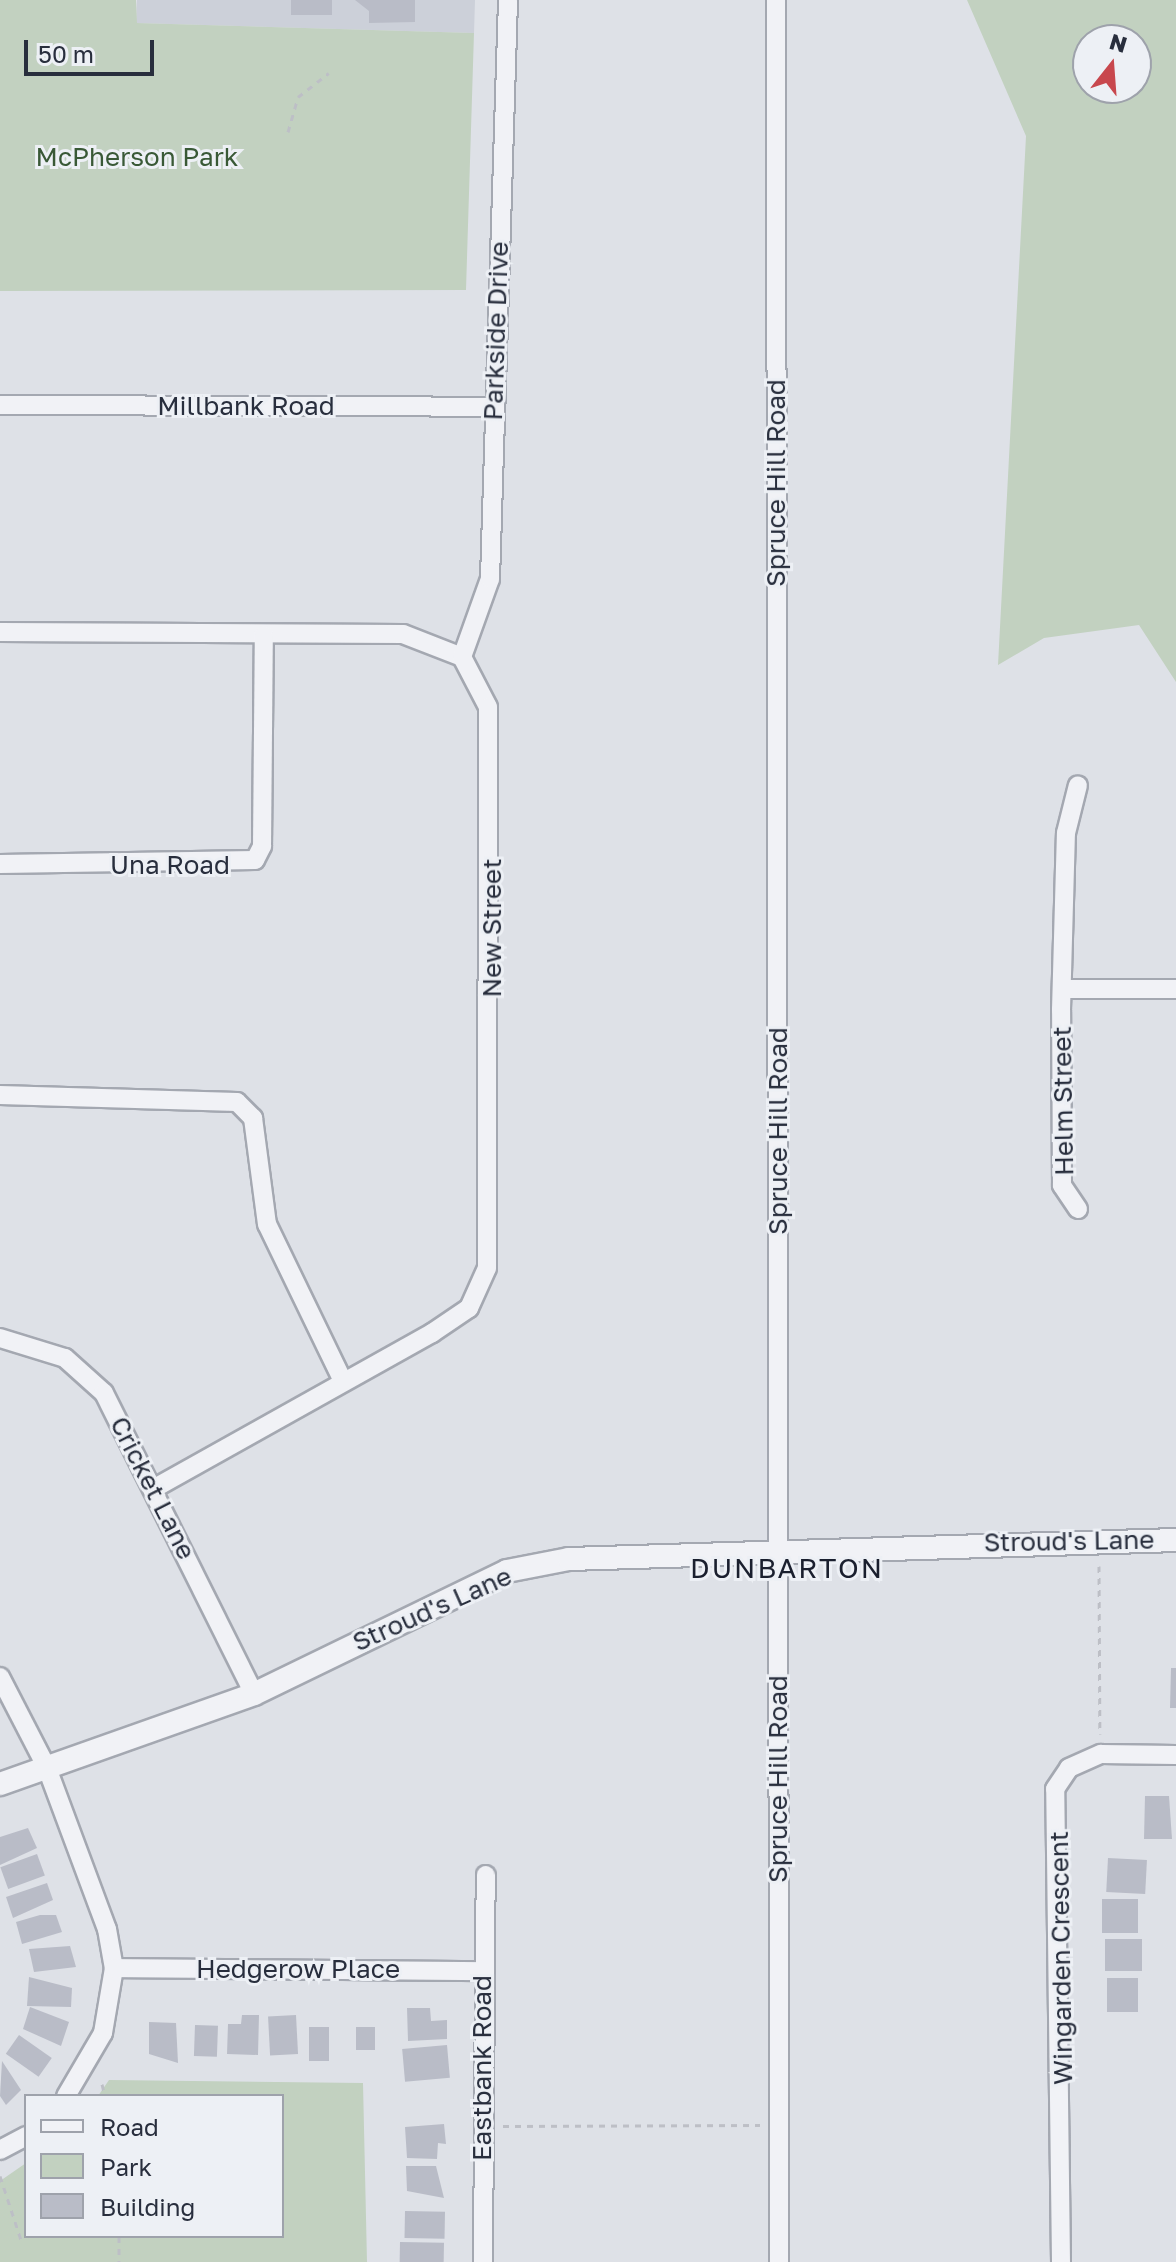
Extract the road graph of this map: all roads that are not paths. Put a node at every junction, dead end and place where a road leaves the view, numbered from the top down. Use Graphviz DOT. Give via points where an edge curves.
graph roads {
  1 [pos="508,0"];
  2 [pos="776,0"];
  3 [pos="0,405"];
  4 [pos="493,407"];
  5 [pos="0,632"];
  6 [pos="264,635"];
  7 [pos="462,657"];
  8 [pos="1078,785"];
  9 [pos="0,864"];
  10 [pos="1062,989"];
  11 [pos="1176,989"];
  12 [pos="0,1095"];
  13 [pos="1078,1209"];
  14 [pos="0,1338"];
  15 [pos="343,1381"];
  16 [pos="157,1487"];
  17 [pos="1176,1540"];
  18 [pos="777,1554"];
  19 [pos="0,1677"];
  20 [pos="254,1694"];
  21 [pos="1176,1755"];
  22 [pos="47,1768"];
  23 [pos="0,1784"];
  24 [pos="486,1875"];
  25 [pos="114,1968"];
  26 [pos="482,1971"];
  27 [pos="67,2094"];
  28 [pos="24,2137"];
  29 [pos="0,2150"];
  30 [pos="483,2262"];
  31 [pos="779,2262"];
  32 [pos="1061,2262"];
  1 -- 4 [label="street, Parkside Drive"];
  2 -- 18 [label="street, Spruce Hill Road"];
  3 -- 4 [label="street, Millbank Road"];
  4 -- 7 [label="street, Parkside Drive" via="490,579"];
  5 -- 6 [label="street"];
  6 -- 7 [label="street" via="403,634"];
  6 -- 9 [label="street, Una Road" via="262,846 255,860"];
  7 -- 15 [label="street, New Street" via="488,707 492,736 489,1255 469,1308"];
  8 -- 10 [label="street, Helm Street" via="1066,833"];
  10 -- 11 [label="street"];
  10 -- 13 [label="street, Helm Street" via="1062,1185"];
  12 -- 15 [label="street" via="237,1102 253,1118 267,1224"];
  14 -- 16 [label="street, Cricket Lane" via="65,1358 104,1393"];
  15 -- 16 [label="street, New Street"];
  16 -- 20 [label="street, Cricket Lane"];
  17 -- 18 [label="street, Stroud's Lane" via="938,1543"];
  18 -- 20 [label="street, Stroud's Lane" via="569,1559 507,1571"];
  18 -- 31 [label="street, Spruce Hill Road"];
  19 -- 22 [label="street"];
  20 -- 22 [label="street, Stroud's Lane"];
  21 -- 32 [label="street, Wingarden Crescent" via="1101,1754 1069,1768 1055,1789"];
  22 -- 23 [label="street, Stroud's Lane"];
  22 -- 25 [label="street"];
  24 -- 26 [label="street, Eastbank Road"];
  25 -- 26 [label="street, Hedgerow Place"];
  25 -- 27 [label="street" via="103,2033"];
  26 -- 30 [label="street, Eastbank Road"];
  28 -- 29 [label="street"];
}
